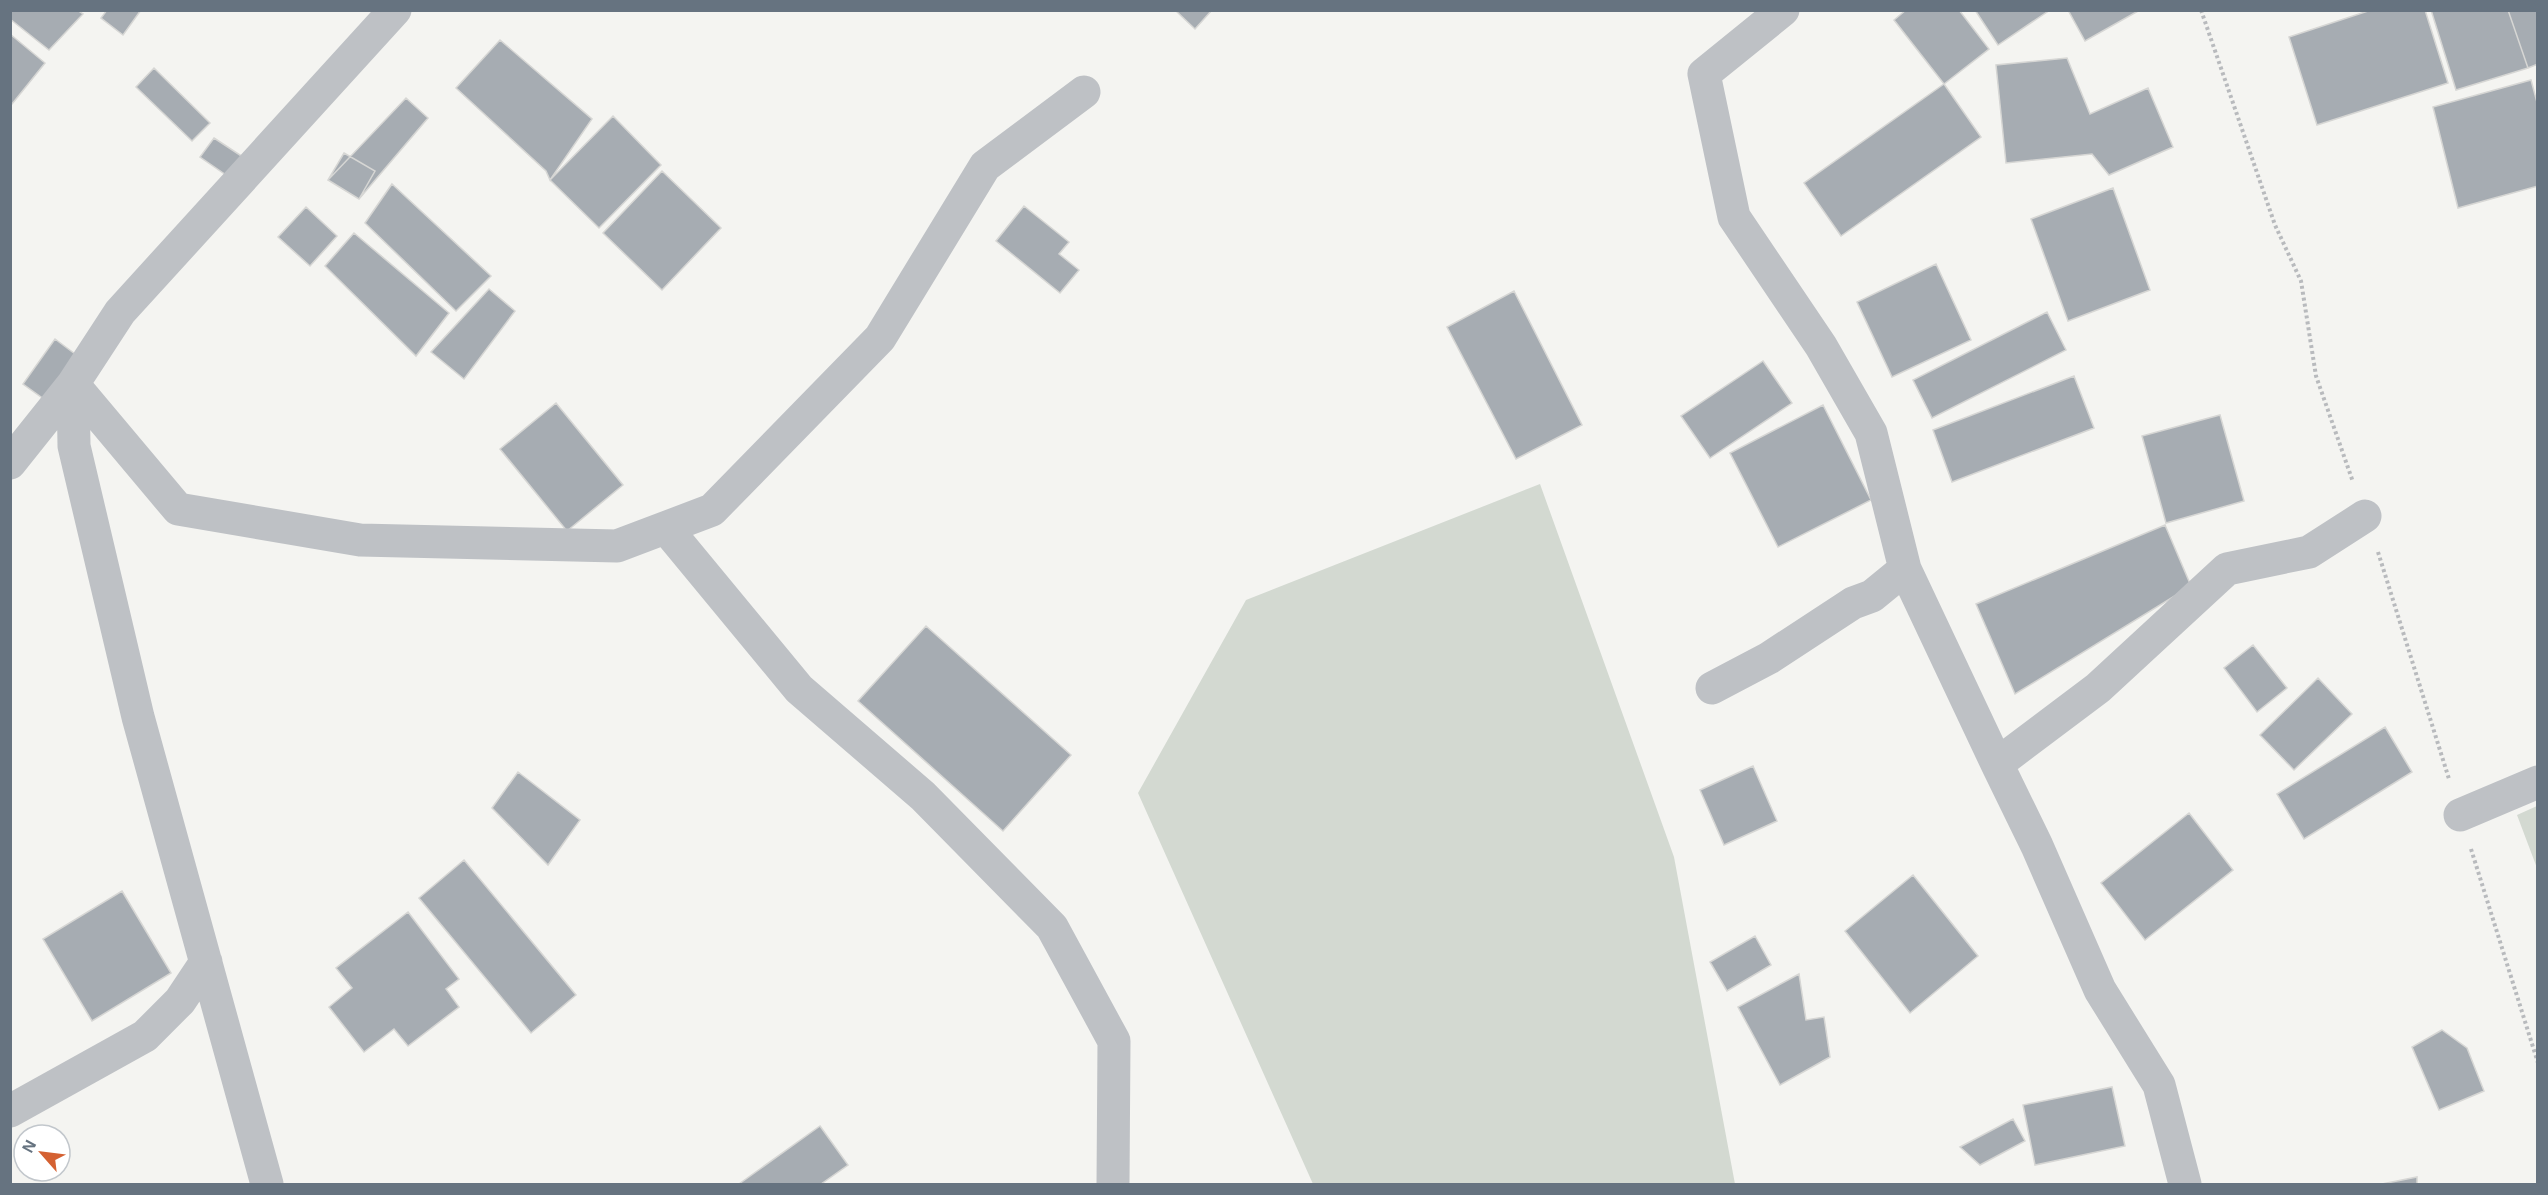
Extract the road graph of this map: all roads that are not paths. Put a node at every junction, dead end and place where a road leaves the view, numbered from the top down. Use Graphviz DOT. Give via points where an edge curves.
graph roads {
  1 [pos="395,10"];
  2 [pos="1783,10"];
  3 [pos="1084,92"];
  4 [pos="74,384"];
  5 [pos="10,463"];
  6 [pos="2365,516"];
  7 [pos="666,528"];
  8 [pos="1905,569"];
  9 [pos="1712,688"];
  10 [pos="1997,764"];
  11 [pos="2538,782"];
  12 [pos="2460,815"];
  13 [pos="206,962"];
  14 [pos="10,1111"];
  15 [pos="267,1185"];
  16 [pos="1113,1185"];
  17 [pos="2185,1185"];
  1 -- 4 [label="street" via="120,312"];
  2 -- 8 [label="street" via="1704,74 1731,206 1821,346 1871,433"];
  3 -- 7 [label="street" via="985,166 880,338 712,510"];
  4 -- 5 [label="street"];
  4 -- 7 [label="street" via="178,509 360,540 617,546"];
  4 -- 13 [label="street" via="74,447 138,717"];
  6 -- 10 [label="street" via="2309,552 2227,569 2098,688"];
  7 -- 16 [label="street" via="799,689 923,796 1052,927 1114,1041"];
  8 -- 9 [label="street" via="1872,596 1853,603 1769,658"];
  8 -- 10 [label="street"];
  10 -- 17 [label="street" via="2100,990 2159,1085"];
  11 -- 12 [label="street"];
  13 -- 14 [label="street" via="180,1001 145,1036"];
  13 -- 15 [label="street"];
}
